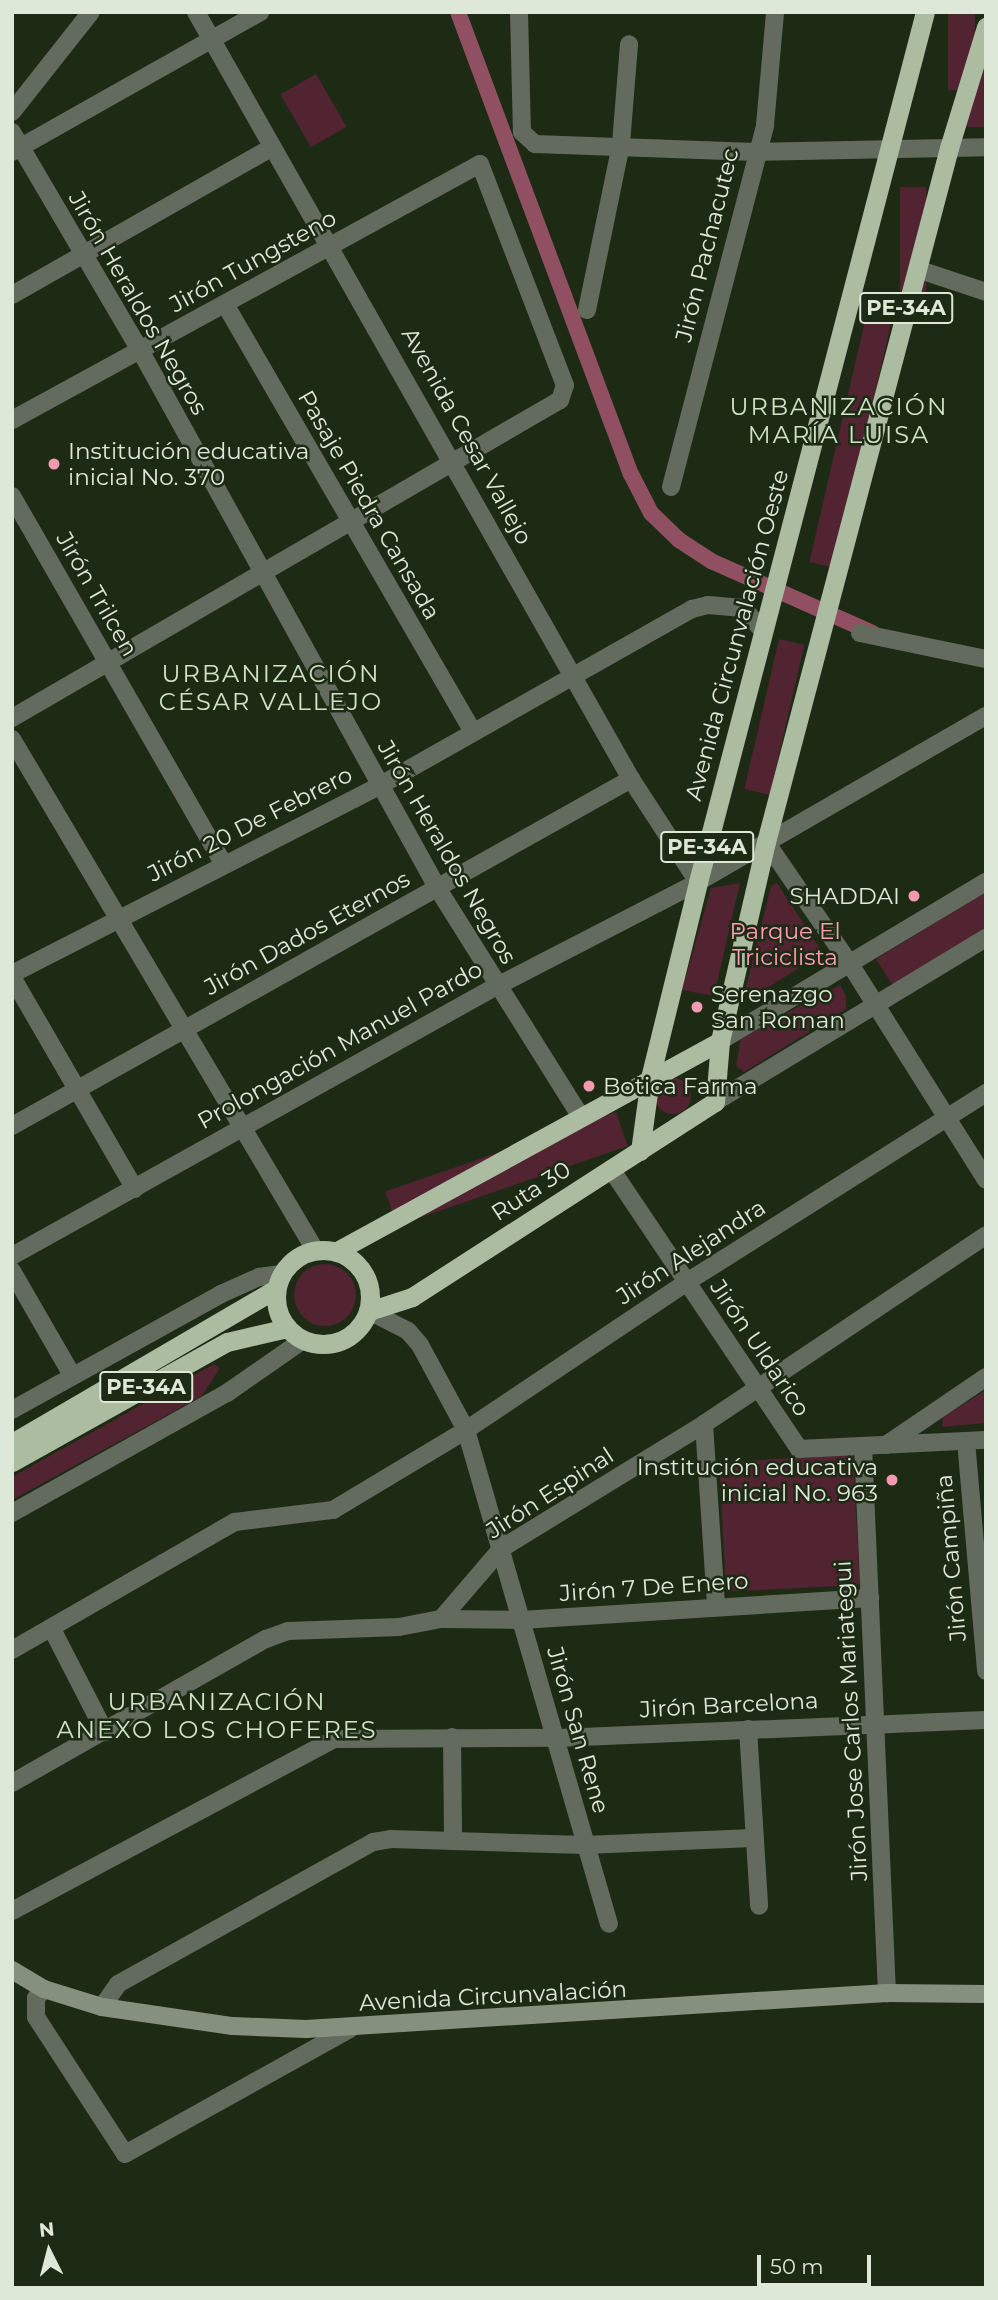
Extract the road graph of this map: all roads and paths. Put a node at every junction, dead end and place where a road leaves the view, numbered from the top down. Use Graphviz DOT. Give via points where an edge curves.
graph roads {
  1 [pos="91,12"];
  2 [pos="196,12"];
  3 [pos="260,12"];
  4 [pos="519,12"];
  5 [pos="775,12"];
  6 [pos="925,12"];
  7 [pos="986,27"];
  8 [pos="214,39"];
  9 [pos="629,44"];
  10 [pos="12,112"];
  11 [pos="15,144"];
  12 [pos="621,144"];
  13 [pos="986,147"];
  14 [pos="272,148"];
  15 [pos="949,148"];
  16 [pos="887,150"];
  17 [pos="755,152"];
  18 [pos="331,246"];
  19 [pos="83,255"];
  20 [pos="917,269"];
  21 [pos="986,292"];
  22 [pos="12,295"];
  23 [pos="225,304"];
  24 [pos="587,310"];
  25 [pos="140,350"];
  26 [pos="12,420"];
  27 [pos="455,462"];
  28 [pos="671,487"];
  29 [pos="12,496"];
  30 [pos="350,523"];
  31 [pos="263,574"];
  32 [pos="765,624"];
  33 [pos="860,633"];
  34 [pos="986,659"];
  35 [pos="110,665"];
  36 [pos="574,678"];
  37 [pos="986,716"];
  38 [pos="12,718"];
  39 [pos="472,730"];
  40 [pos="12,739"];
  41 [pos="631,779"];
  42 [pos="379,786"];
  43 [pos="766,842"];
  44 [pos="223,863"];
  45 [pos="698,882"];
  46 [pos="986,882"];
  47 [pos="438,889"];
  48 [pos="119,920"];
  49 [pos="986,938"];
  50 [pos="850,964"];
  51 [pos="12,976"];
  52 [pos="495,986"];
  53 [pos="875,1003"];
  54 [pos="182,1029"];
  55 [pos="720,1041"];
  56 [pos="650,1078"];
  57 [pos="78,1087"];
  58 [pos="986,1093"];
  59 [pos="715,1102"];
  60 [pos="580,1115"];
  61 [pos="946,1119"];
  62 [pos="12,1126"];
  63 [pos="239,1129"];
  64 [pos="640,1151"];
  65 [pos="611,1169"];
  66 [pos="986,1180"];
  67 [pos="135,1189"];
  68 [pos="986,1235"];
  69 [pos="315,1250"];
  70 [pos="337,1251"];
  71 [pos="12,1256"];
  72 [pos="12,1271"];
  73 [pos="279,1282"];
  74 [pos="687,1282"];
  75 [pos="369,1311"];
  76 [pos="287,1328"];
  77 [pos="303,1340"];
  78 [pos="72,1375"];
  79 [pos="986,1377"];
  80 [pos="758,1388"];
  81 [pos="12,1410"];
  82 [pos="704,1424"];
  83 [pos="466,1430"];
  84 [pos="986,1440"];
  85 [pos="966,1441"];
  86 [pos="12,1443"];
  87 [pos="886,1445"];
  88 [pos="863,1446"];
  89 [pos="12,1462"];
  90 [pos="12,1513"];
  91 [pos="502,1548"];
  92 [pos="870,1598"];
  93 [pos="716,1607"];
  94 [pos="441,1619"];
  95 [pos="521,1620"];
  96 [pos="52,1629"];
  97 [pos="12,1650"];
  98 [pos="986,1671"];
  99 [pos="986,1720"];
  100 [pos="875,1722"];
  101 [pos="748,1728"];
  102 [pos="105,1732"];
  103 [pos="452,1737"];
  104 [pos="558,1738"];
  105 [pos="12,1783"];
  106 [pos="753,1838"];
  107 [pos="453,1841"];
  108 [pos="585,1845"];
  109 [pos="759,1906"];
  110 [pos="12,1911"];
  111 [pos="608,1924"];
  112 [pos="12,1970"];
  113 [pos="44,1989"];
  114 [pos="887,1993"];
  115 [pos="986,1994"];
  116 [pos="102,2007"];
  117 [pos="350,2029"];
  1 -- 10 [label="street"];
  2 -- 8 [label="street, Avenida Cesar Vallejo"];
  3 -- 8 [label="street"];
  4 -- 12 [label="street" via="522,132 535,144"];
  5 -- 17 [label="street, Jirón Pachacutec" via="765,125"];
  6 -- 16 [label="highway, Avenida Circunvalación Oeste / PE-34A"];
  7 -- 15 [label="highway, PE-34A"];
  8 -- 11 [label="street"];
  8 -- 14 [label="street, Avenida Cesar Vallejo"];
  9 -- 12 [label="street"];
  11 -- 19 [label="street, Jirón Heraldos Negros"];
  12 -- 17 [label="street"];
  12 -- 24 [label="street"];
  13 -- 15 [label="street"];
  14 -- 18 [label="street, Avenida Cesar Vallejo"];
  14 -- 19 [label="street"];
  15 -- 16 [label="street"];
  15 -- 20 [label="highway, PE-34A"];
  16 -- 17 [label="street"];
  16 -- 32 [label="highway, Avenida Circunvalación Oeste / PE-34A"];
  17 -- 28 [label="street, Jirón Pachacutec"];
  18 -- 23 [label="street, Jirón Tungsteno"];
  18 -- 27 [label="street, Avenida Cesar Vallejo"];
  18 -- 27 [label="street, Jirón Tungsteno" via="481,164 565,385 560,400"];
  19 -- 22 [label="street"];
  19 -- 25 [label="street, Jirón Heraldos Negros"];
  20 -- 21 [label="street"];
  20 -- 43 [label="highway, PE-34A"];
  23 -- 25 [label="street, Jirón Tungsteno"];
  23 -- 30 [label="street, Pasaje Piedra Cansada"];
  25 -- 26 [label="street, Jirón Tungsteno"];
  25 -- 31 [label="street, Jirón Heraldos Negros"];
  27 -- 30 [label="street"];
  27 -- 36 [label="street, Avenida Cesar Vallejo"];
  29 -- 35 [label="street, Jirón Trilcen"];
  30 -- 31 [label="street"];
  30 -- 39 [label="street, Pasaje Piedra Cansada"];
  31 -- 35 [label="street"];
  31 -- 42 [label="street, Jirón Heraldos Negros"];
  32 -- 36 [label="street, Jirón 20 De Febrero" via="743,607 692,609"];
  32 -- 45 [label="highway, Avenida Circunvalación Oeste / PE-34A"];
  33 -- 34 [label="street"];
  35 -- 38 [label="street"];
  35 -- 44 [label="street, Jirón Trilcen"];
  36 -- 39 [label="street, Jirón 20 De Febrero"];
  36 -- 41 [label="street, Avenida Cesar Vallejo"];
  37 -- 43 [label="street, Prolongación Manuel Pardo"];
  39 -- 42 [label="street, Jirón 20 De Febrero"];
  40 -- 48 [label="street"];
  41 -- 45 [label="street, Avenida Cesar Vallejo"];
  41 -- 47 [label="street, Jirón Dados Eternos"];
  42 -- 44 [label="street, Jirón 20 De Febrero"];
  42 -- 47 [label="street, Jirón Heraldos Negros"];
  43 -- 45 [label="street, Prolongación Manuel Pardo"];
  43 -- 50 [label="street"];
  43 -- 55 [label="highway, PE-34A"];
  44 -- 48 [label="street, Jirón 20 De Febrero"];
  45 -- 52 [label="street, Prolongación Manuel Pardo"];
  45 -- 56 [label="highway, Avenida Circunvalación Oeste / PE-34A"];
  46 -- 50 [label="street"];
  47 -- 52 [label="street, Jirón Heraldos Negros"];
  47 -- 54 [label="street, Jirón Dados Eternos"];
  48 -- 51 [label="street, Jirón 20 De Febrero"];
  48 -- 54 [label="street"];
  49 -- 53 [label="street"];
  50 -- 53 [label="street"];
  50 -- 55 [label="street"];
  51 -- 57 [label="street"];
  52 -- 60 [label="street, Jirón Heraldos Negros"];
  52 -- 63 [label="street, Prolongación Manuel Pardo"];
  53 -- 59 [label="street"];
  53 -- 61 [label="street"];
  54 -- 57 [label="street, Jirón Dados Eternos"];
  54 -- 63 [label="street"];
  55 -- 56 [label="highway, Ruta 30"];
  55 -- 59 [label="highway, PE-34A"];
  56 -- 60 [label="highway, Ruta 30"];
  56 -- 64 [label="highway, Avenida Circunvalación Oeste / PE-34A"];
  57 -- 62 [label="street, Jirón Dados Eternos"];
  57 -- 67 [label="street"];
  58 -- 61 [label="street, Jirón Alejandra"];
  59 -- 64 [label="highway, Ruta 30"];
  60 -- 70 [label="highway, Ruta 30"];
  61 -- 66 [label="street"];
  61 -- 74 [label="street, Jirón Alejandra"];
  63 -- 67 [label="street, Prolongación Manuel Pardo"];
  63 -- 69 [label="street"];
  64 -- 65 [label="highway, Ruta 30"];
  65 -- 74 [label="street, Jirón Uldarico"];
  65 -- 75 [label="highway, Ruta 30" via="412,1297"];
  67 -- 71 [label="street, Prolongación Manuel Pardo"];
  68 -- 80 [label="street, Jirón Espinal"];
  69 -- 70 [label="highway"];
  69 -- 73 [label="highway, PE-34A" via="295,1259"];
  70 -- 75 [label="highway" via="364,1272 371,1293"];
  72 -- 78 [label="street"];
  73 -- 76 [label="highway" via="277,1309"];
  73 -- 78 [label="street" via="259,1277 221,1294"];
  73 -- 86 [label="highway, PE-34A"];
  74 -- 80 [label="street, Jirón Uldarico"];
  74 -- 83 [label="street, Jirón Alejandra"];
  75 -- 77 [label="highway" via="357,1331 337,1342"];
  75 -- 83 [label="street, Jirón San Rene" via="408,1331 420,1345"];
  76 -- 77 [label="highway"];
  76 -- 89 [label="highway, PE-34A" via="227,1342"];
  77 -- 90 [label="street" via="227,1392"];
  78 -- 81 [label="street"];
  79 -- 87 [label="street"];
  80 -- 82 [label="street, Jirón Espinal"];
  80 -- 88 [label="street, Jirón Uldarico" via="799,1449"];
  82 -- 91 [label="street, Jirón Espinal"];
  82 -- 93 [label="street"];
  83 -- 91 [label="street, Jirón San Rene"];
  83 -- 96 [label="street, Jirón Alejandra" via="333,1510 235,1522"];
  84 -- 85 [label="street"];
  85 -- 87 [label="street"];
  85 -- 98 [label="street, Jirón Campiña"];
  87 -- 88 [label="street"];
  88 -- 92 [label="street, Jirón Jose Carlos Mariategui"];
  91 -- 94 [label="street, Jirón Espinal"];
  91 -- 95 [label="street, Jirón San Rene"];
  92 -- 93 [label="street, Jirón 7 De Enero"];
  92 -- 100 [label="street, Jirón Jose Carlos Mariategui"];
  93 -- 95 [label="street, Jirón 7 De Enero"];
  94 -- 95 [label="street, Jirón 7 De Enero"];
  94 -- 102 [label="street" via="399,1627 288,1632 250,1648"];
  95 -- 104 [label="street, Jirón San Rene"];
  96 -- 97 [label="street, Jirón Alejandra"];
  96 -- 102 [label="street"];
  99 -- 100 [label="street, Jirón Barcelona"];
  100 -- 101 [label="street, Jirón Barcelona"];
  100 -- 114 [label="street, Jirón Jose Carlos Mariategui"];
  101 -- 104 [label="street, Jirón Barcelona"];
  101 -- 106 [label="street"];
  102 -- 105 [label="street"];
  103 -- 104 [label="street, Jirón Barcelona"];
  103 -- 107 [label="street"];
  103 -- 110 [label="street, Jirón Barcelona" via="323,1742"];
  104 -- 108 [label="street, Jirón San Rene"];
  106 -- 108 [label="street"];
  106 -- 109 [label="street"];
  107 -- 108 [label="street"];
  107 -- 116 [label="street" via="373,1842 118,1984"];
  108 -- 111 [label="street, Jirón San Rene"];
  112 -- 113 [label="main road, Avenida Circunvalación"];
  113 -- 116 [label="main road, Avenida Circunvalación"];
  113 -- 117 [label="street" via="36,1998 36,2017 125,2154"];
  114 -- 115 [label="main road, Avenida Circunvalación"];
  114 -- 117 [label="main road, Avenida Circunvalación"];
  116 -- 117 [label="main road, Avenida Circunvalación" via="233,2026"];
}
